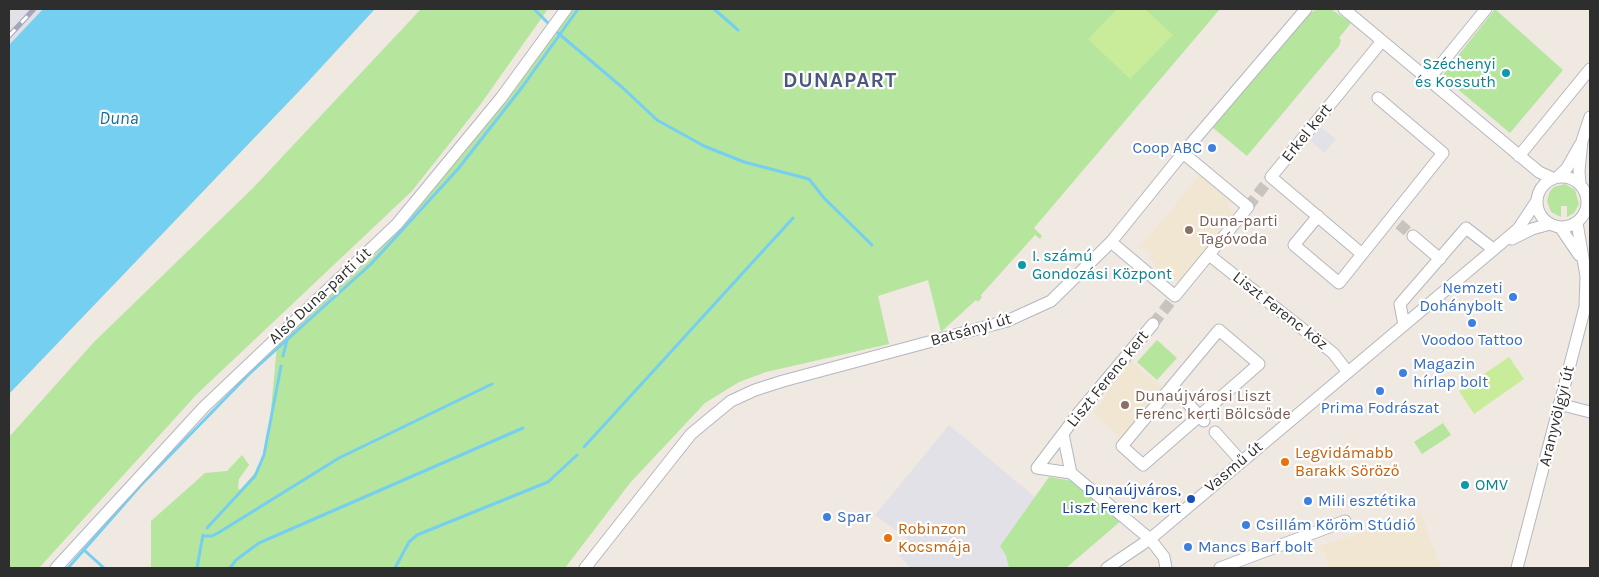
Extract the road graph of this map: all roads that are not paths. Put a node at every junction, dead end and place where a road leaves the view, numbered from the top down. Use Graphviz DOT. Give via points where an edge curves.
graph roads {
  1 [pos="566,9"];
  2 [pos="1306,9"];
  3 [pos="1344,9"];
  4 [pos="1486,9"];
  5 [pos="1382,41"];
  6 [pos="1590,69"];
  7 [pos="1428,80"];
  8 [pos="1378,98"];
  9 [pos="1590,117"];
  10 [pos="1582,141"];
  11 [pos="1183,153"];
  12 [pos="1519,156"];
  13 [pos="1555,177"];
  14 [pos="1580,184"];
  15 [pos="1539,190"];
  16 [pos="1536,202"];
  17 [pos="1318,216"];
  18 [pos="1577,223"];
  19 [pos="1555,226"];
  20 [pos="1413,236"];
  21 [pos="1110,242"];
  22 [pos="1493,249"];
  23 [pos="1362,254"];
  24 [pos="1209,255"];
  25 [pos="1440,259"];
  26 [pos="1583,262"];
  27 [pos="1153,324"];
  28 [pos="1404,325"];
  29 [pos="1347,371"];
  30 [pos="1172,386"];
  31 [pos="1559,404"];
  32 [pos="1590,412"];
  33 [pos="1202,419"];
  34 [pos="1215,432"];
  35 [pos="1063,434"];
  36 [pos="1241,461"];
  37 [pos="1071,472"];
  38 [pos="1345,521"];
  39 [pos="1150,539"];
  40 [pos="1133,553"];
  41 [pos="56,568"];
  42 [pos="585,568"];
  43 [pos="1107,568"];
  44 [pos="1121,568"];
  45 [pos="1166,568"];
  46 [pos="1220,568"];
  47 [pos="1517,568"];
  1 -- 41 [label="street, Alsó Duna-parti út" via="495,105 396,224 210,401"];
  2 -- 11 [label="street, Batsányi út"];
  3 -- 5 [label="street"];
  4 -- 7 [label="street"];
  5 -- 7 [label="street"];
  5 -- 17 [label="street, Erkel kert" via="1271,177"];
  6 -- 12 [label="street"];
  7 -- 12 [label="street"];
  8 -- 23 [label="street" via="1443,153 1395,221"];
  9 -- 10 [label="street"];
  10 -- 13 [label="street" via="1567,168"];
  10 -- 14 [label="street"];
  11 -- 21 [label="street, Batsányi út"];
  11 -- 24 [label="street" via="1248,207"];
  12 -- 13 [label="street" via="1539,172"];
  12 -- 15 [label="street"];
  13 -- 14 [label="street" via="1573,179"];
  13 -- 15 [label="street"];
  14 -- 18 [label="street" via="1588,199"];
  15 -- 16 [label="street"];
  16 -- 19 [label="street" via="1541,216"];
  16 -- 22 [label="street, Vasmű út" via="1518,229"];
  17 -- 23 [label="street, Erkel kert"];
  17 -- 23 [label="street" via="1294,246 1338,283"];
  18 -- 19 [label="street"];
  18 -- 26 [label="street, Aranyvölgyi út"];
  19 -- 22 [label="street, Vasmű út" via="1532,229"];
  19 -- 26 [label="street, Aranyvölgyi út"];
  20 -- 25 [label="street"];
  21 -- 24 [label="street" via="1175,296"];
  21 -- 42 [label="street, Batsányi út" via="1063,291 1041,308 936,341 755,390 731,401 691,434"];
  22 -- 25 [label="street" via="1466,228"];
  22 -- 28 [label="street, Vasmű út"];
  24 -- 29 [label="street, Liszt Ferenc köz" via="1333,353"];
  25 -- 28 [label="street" via="1400,304"];
  26 -- 31 [label="street, Aranyvölgyi út" via="1587,291 1585,307"];
  27 -- 35 [label="street, Liszt Ferenc kert"];
  28 -- 29 [label="street, Vasmű út"];
  29 -- 36 [label="street, Vasmű út"];
  30 -- 33 [label="street"];
  30 -- 33 [label="street" via="1122,446 1143,466"];
  30 -- 33 [label="street" via="1219,330 1259,364"];
  31 -- 32 [label="street"];
  31 -- 47 [label="street, Aranyvölgyi út"];
  34 -- 36 [label="street"];
  35 -- 37 [label="street, Liszt Ferenc kert"];
  35 -- 37 [label="street, Liszt Ferenc kert" via="1037,468"];
  36 -- 39 [label="street, Vasmű út"];
  37 -- 39 [label="street"];
  38 -- 46 [label="street"];
  39 -- 40 [label="street, Vasmű út"];
  39 -- 45 [label="street" via="1164,557"];
  40 -- 43 [label="street, Vasmű út"];
  40 -- 44 [label="street, Vasmű út"];
}
